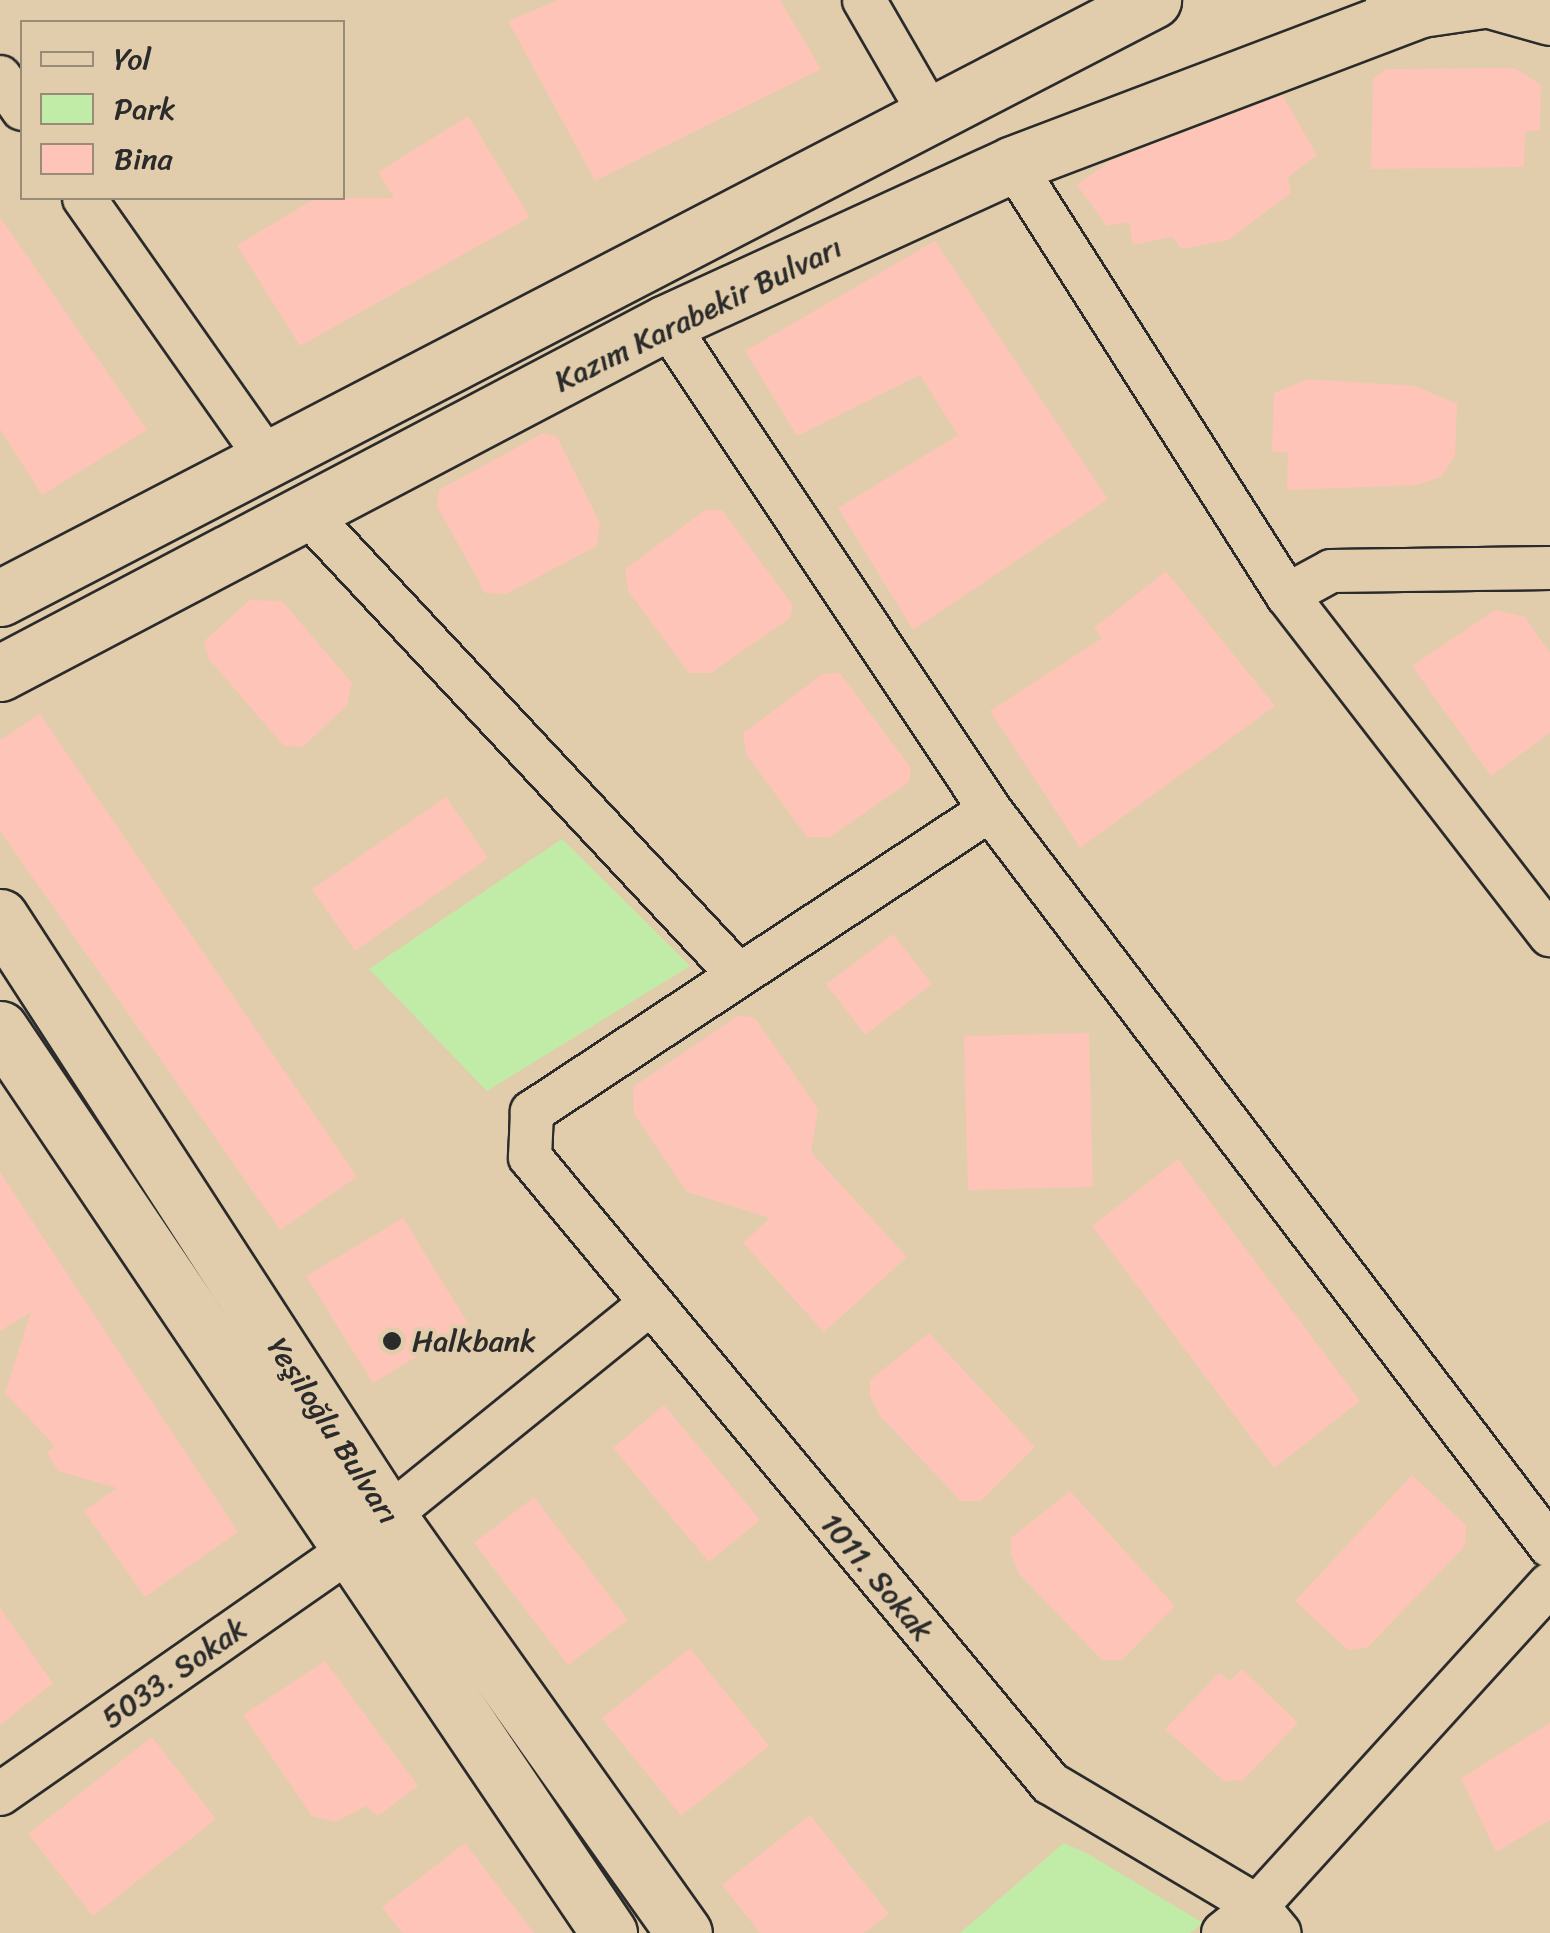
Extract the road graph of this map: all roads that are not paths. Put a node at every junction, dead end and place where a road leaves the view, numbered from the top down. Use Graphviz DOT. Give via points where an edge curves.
graph roads {
  1 [pos="864,0"];
  2 [pos="1152,0"];
  3 [pos="1482,0"];
  4 [pos="1490,0"];
  5 [pos="1407,4"];
  6 [pos="1550,17"];
  7 [pos="0,77"];
  8 [pos="20,107"];
  9 [pos="931,116"];
  10 [pos="1013,164"];
  11 [pos="85,200"];
  12 [pos="666,323"];
  13 [pos="270,463"];
  14 [pos="305,511"];
  15 [pos="1550,568"];
  16 [pos="1286,595"];
  17 [pos="0,598"];
  18 [pos="0,673"];
  19 [pos="990,810"];
  20 [pos="0,917"];
  21 [pos="1550,935"];
  22 [pos="738,974"];
  23 [pos="0,1029"];
  24 [pos="650,1304"];
  25 [pos="388,1516"];
  26 [pos="1550,1546"];
  27 [pos="348,1552"];
  28 [pos="1550,1584"];
  29 [pos="0,1794"];
  30 [pos="1269,1919"];
  31 [pos="608,1933"];
  32 [pos="684,1933"];
  33 [pos="1224,1933"];
  1 -- 9 [label="street"];
  2 -- 9 [label="main road, Kazım Karabekir Bulvarı"];
  3 -- 5 [label="main road, Kazım Karabekir Bulvarı"];
  4 -- 6 [label="main road"];
  5 -- 10 [label="main road, Kazım Karabekir Bulvarı"];
  7 -- 8 [label="street"];
  9 -- 13 [label="main road, Kazım Karabekir Bulvarı"];
  10 -- 12 [label="main road, Kazım Karabekir Bulvarı"];
  10 -- 16 [label="street"];
  11 -- 13 [label="street"];
  12 -- 14 [label="main road, Kazım Karabekir Bulvarı"];
  12 -- 19 [label="street"];
  13 -- 17 [label="main road, Kazım Karabekir Bulvarı"];
  14 -- 18 [label="main road, Kazım Karabekir Bulvarı"];
  14 -- 22 [label="street"];
  15 -- 16 [label="street" via="1331,571"];
  16 -- 21 [label="street"];
  19 -- 22 [label="street"];
  19 -- 26 [label="street"];
  20 -- 25 [label="main road, Yeşiloğlu Bulvarı"];
  22 -- 24 [label="street, 1011. Sokak" via="532,1112 530,1156"];
  23 -- 27 [label="main road, Yeşiloğlu Bulvarı"];
  24 -- 25 [label="street"];
  24 -- 30 [label="street, 1011. Sokak" via="1050,1783"];
  25 -- 32 [label="main road, Yeşiloğlu Bulvarı"];
  27 -- 29 [label="street, 5033. Sokak"];
  27 -- 31 [label="main road, Yeşiloğlu Bulvarı"];
  28 -- 30 [label="street"];
  30 -- 33 [label="street"];
}
